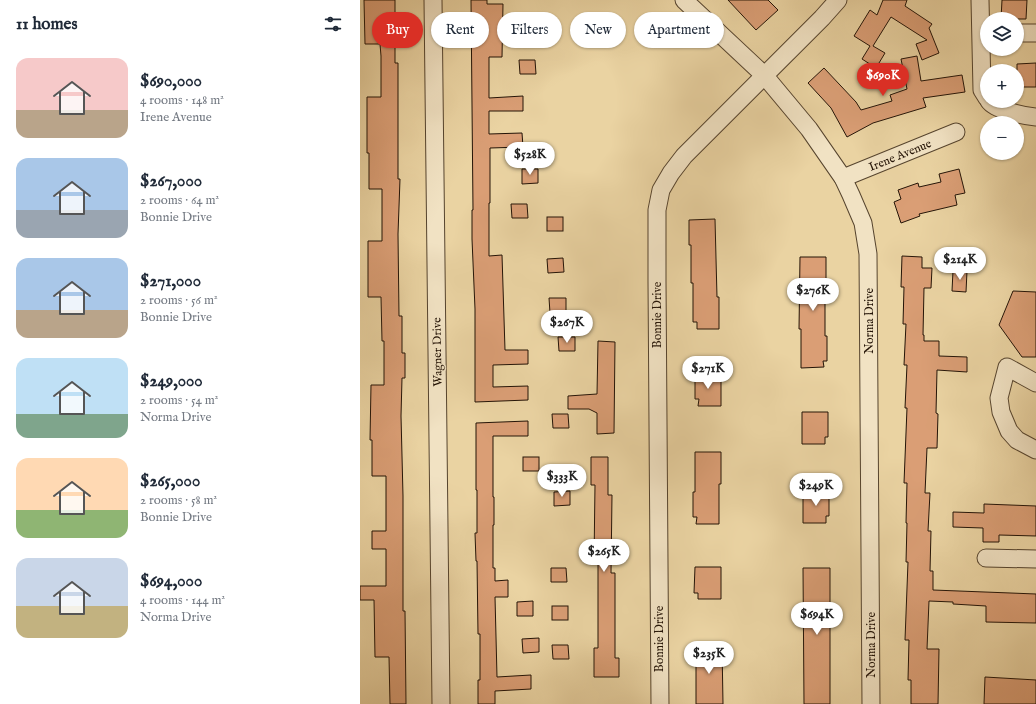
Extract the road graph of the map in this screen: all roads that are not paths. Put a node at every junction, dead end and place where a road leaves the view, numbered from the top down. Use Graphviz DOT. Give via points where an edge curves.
graph roads {
  1 [pos="433,0"];
  2 [pos="684,0"];
  3 [pos="838,0"];
  4 [pos="980,0"];
  5 [pos="981,12"];
  6 [pos="1024,33"];
  7 [pos="1036,33"];
  8 [pos="764,75"];
  9 [pos="1000,108"];
  10 [pos="1036,117"];
  11 [pos="956,132"];
  12 [pos="843,178"];
  13 [pos="1036,383"];
  14 [pos="1036,450"];
  15 [pos="986,558"];
  16 [pos="1036,559"];
  17 [pos="441,704"];
  18 [pos="660,704"];
  19 [pos="871,704"];
  1 -- 17 [label="street, Wagner Drive"];
  2 -- 8 [label="street"];
  3 -- 8 [label="street"];
  4 -- 5 [label="street"];
  6 -- 7 [label="street"];
  8 -- 12 [label="street, Norma Drive" via="809,129"];
  8 -- 18 [label="street, Bonnie Drive" via="684,156 661,190 657,210"];
  9 -- 10 [label="street"];
  11 -- 12 [label="street, Irene Avenue"];
  12 -- 19 [label="street, Norma Drive" via="863,223 868,254"];
  13 -- 14 [label="street" via="1007,367 1000,398 1001,412 1009,431 1017,440"];
  15 -- 16 [label="street"];
}
